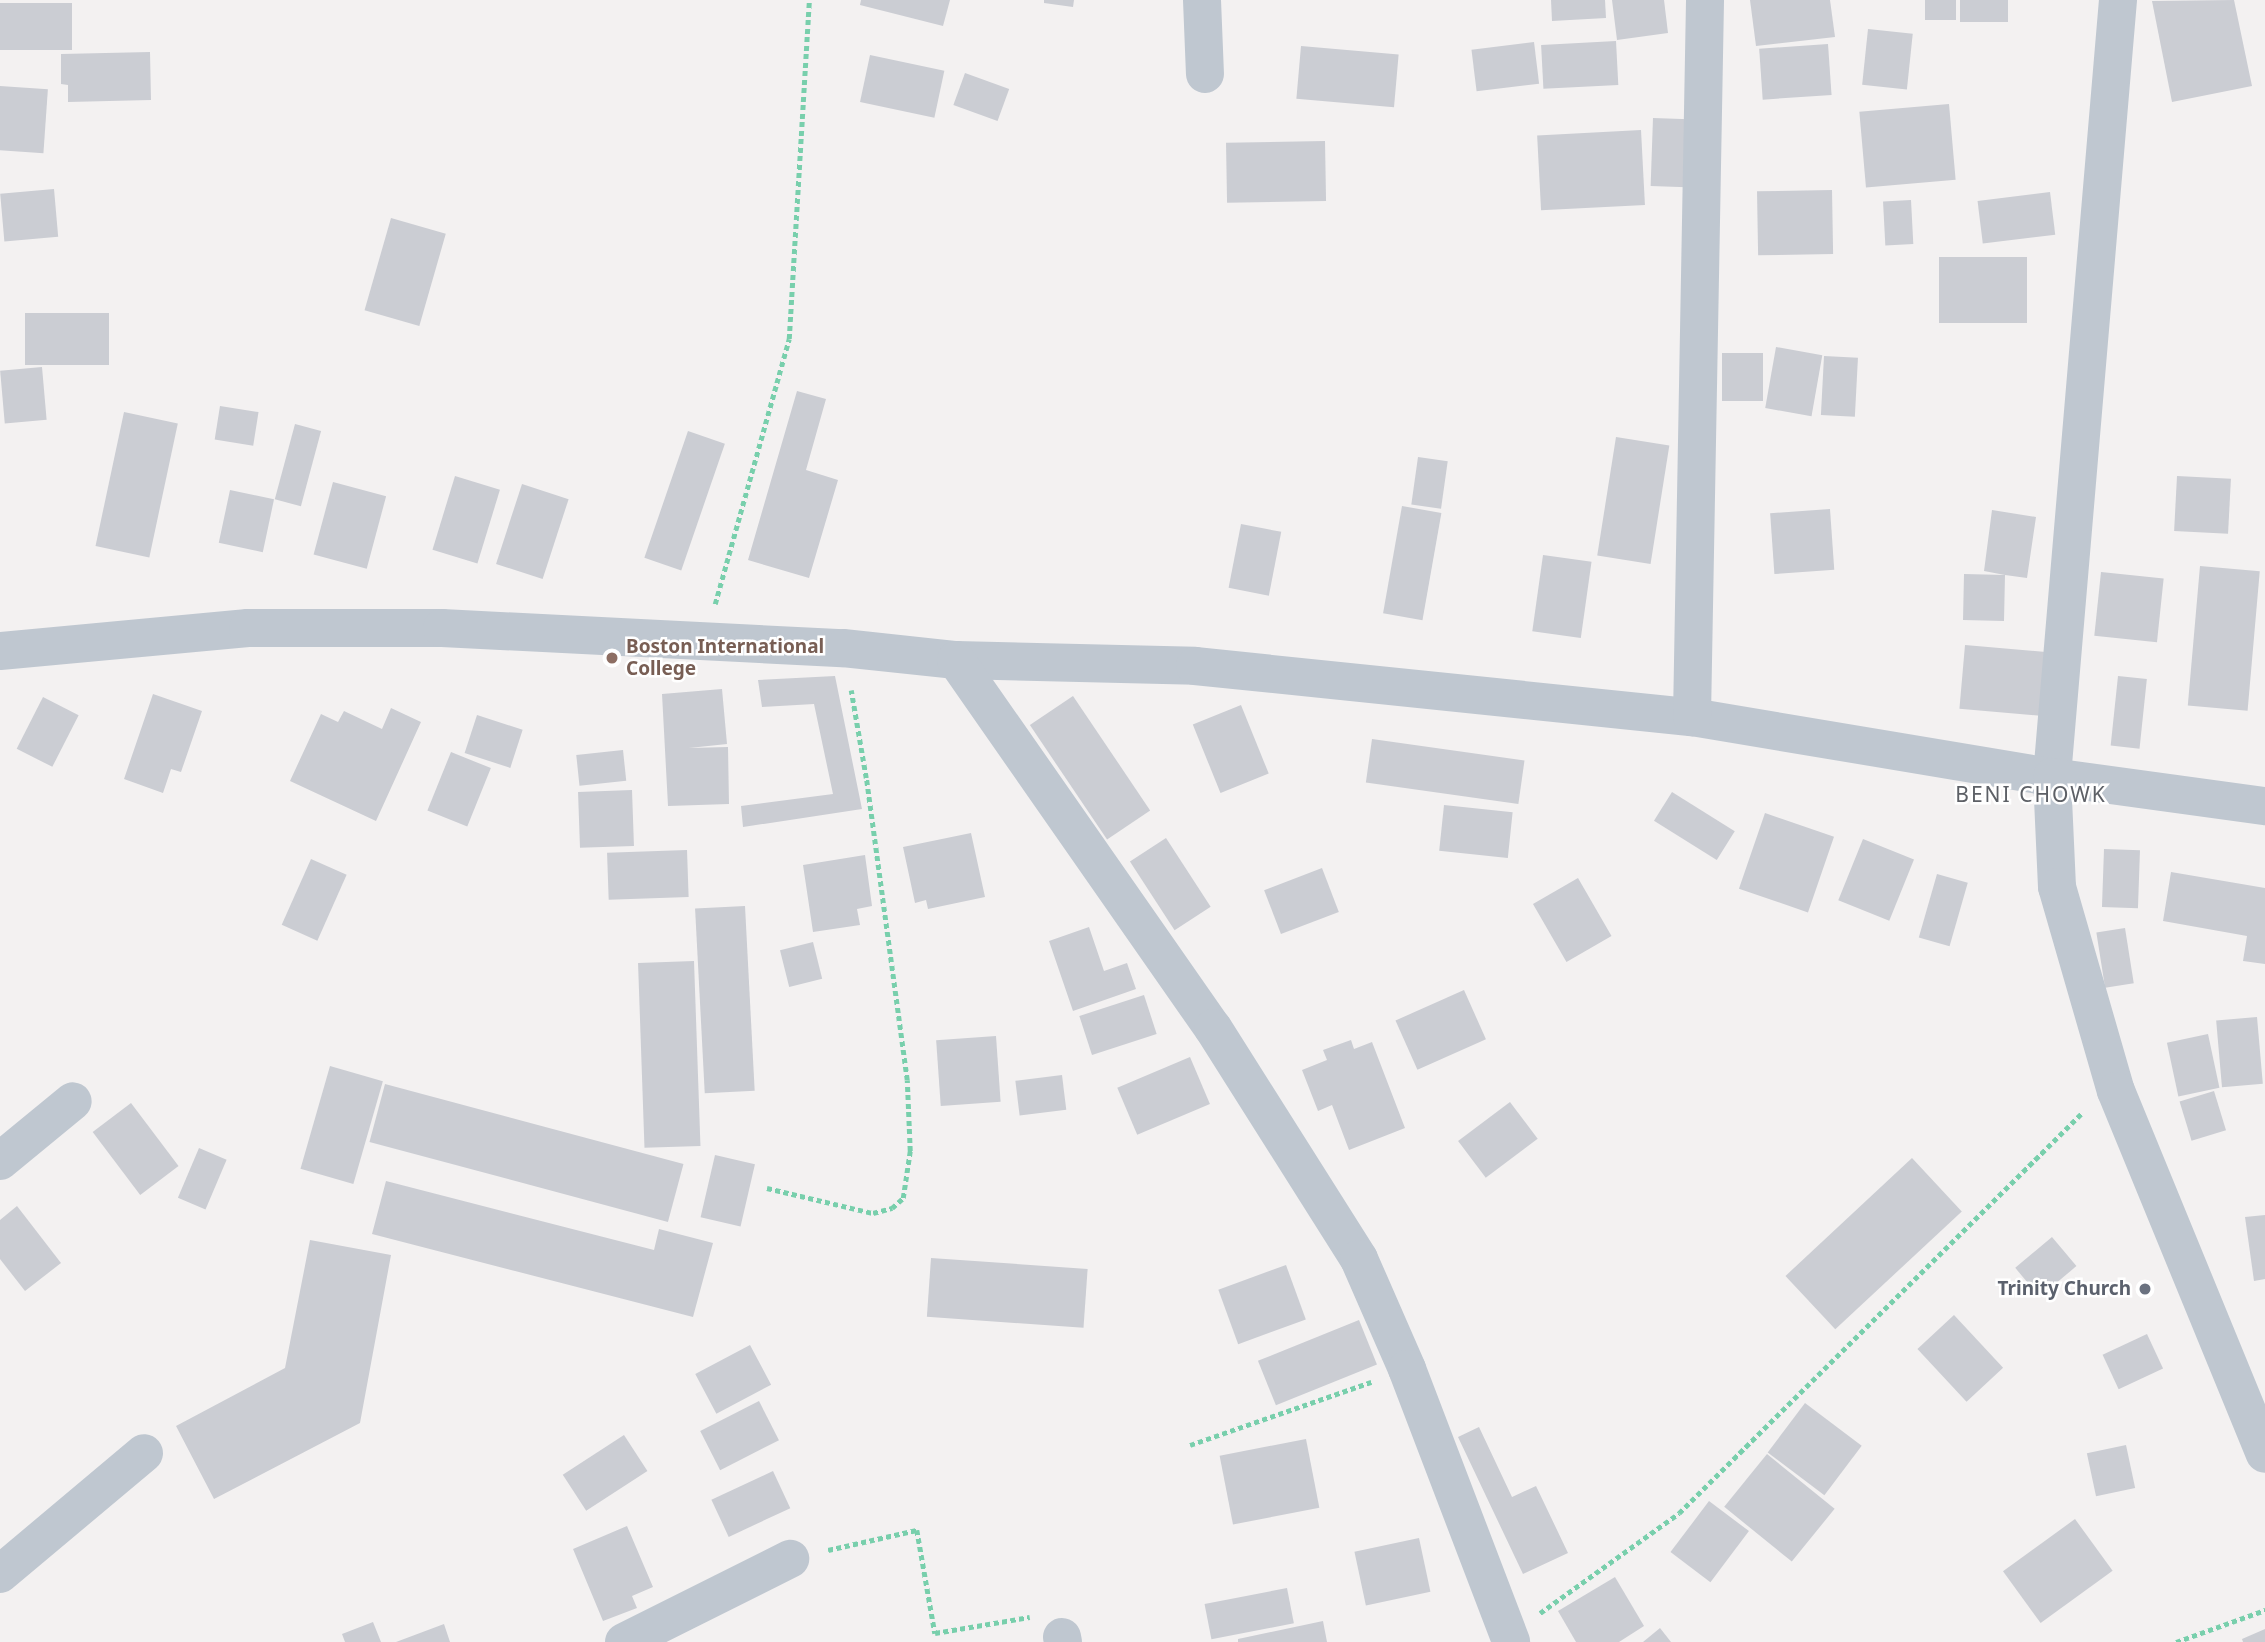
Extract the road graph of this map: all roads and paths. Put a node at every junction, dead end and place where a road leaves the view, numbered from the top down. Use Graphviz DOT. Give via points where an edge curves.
graph roads {
  1 [pos="809,0"];
  2 [pos="1202,0"];
  3 [pos="1705,0"];
  4 [pos="2118,0"];
  5 [pos="1205,74"];
  6 [pos="705,639"];
  7 [pos="843,648"];
  8 [pos="0,652"];
  9 [pos="956,660"];
  10 [pos="1692,717"];
  11 [pos="2052,777"];
  12 [pos="2265,806"];
  13 [pos="2116,1091"];
  14 [pos="73,1101"];
  15 [pos="0,1161"];
  16 [pos="767,1188"];
  17 [pos="1407,1369"];
  18 [pos="2254,1399"];
  19 [pos="1190,1445"];
  20 [pos="144,1453"];
  21 [pos="2265,1454"];
  22 [pos="790,1559"];
  23 [pos="0,1574"];
  24 [pos="2265,1610"];
  25 [pos="1062,1639"];
  26 [pos="1510,1639"];
  27 [pos="624,1642"];
  28 [pos="2176,1642"];
  1 -- 6 [label="path" via="789,339"];
  2 -- 5 [label="street"];
  3 -- 10 [label="street"];
  4 -- 11 [label="street"];
  6 -- 7 [label="street"];
  6 -- 8 [label="street" via="442,628 248,628"];
  7 -- 9 [label="street"];
  7 -- 16 [label="path" via="866,778 907,1080 910,1151 903,1198 892,1208 873,1213"];
  9 -- 10 [label="street" via="1195,666"];
  9 -- 17 [label="street" via="1213,1028 1359,1259"];
  10 -- 11 [label="street"];
  11 -- 12 [label="street"];
  11 -- 13 [label="street" via="2057,887"];
  13 -- 18 [label="street"];
  13 -- 26 [label="path" via="2085,1110 1679,1513"];
  14 -- 15 [label="street"];
  17 -- 19 [label="path"];
  17 -- 26 [label="street"];
  18 -- 21 [label="street"];
  20 -- 23 [label="street"];
  22 -- 25 [label="path" via="917,1530 934,1633 1060,1612"];
  22 -- 27 [label="street"];
  24 -- 28 [label="path"];
}
